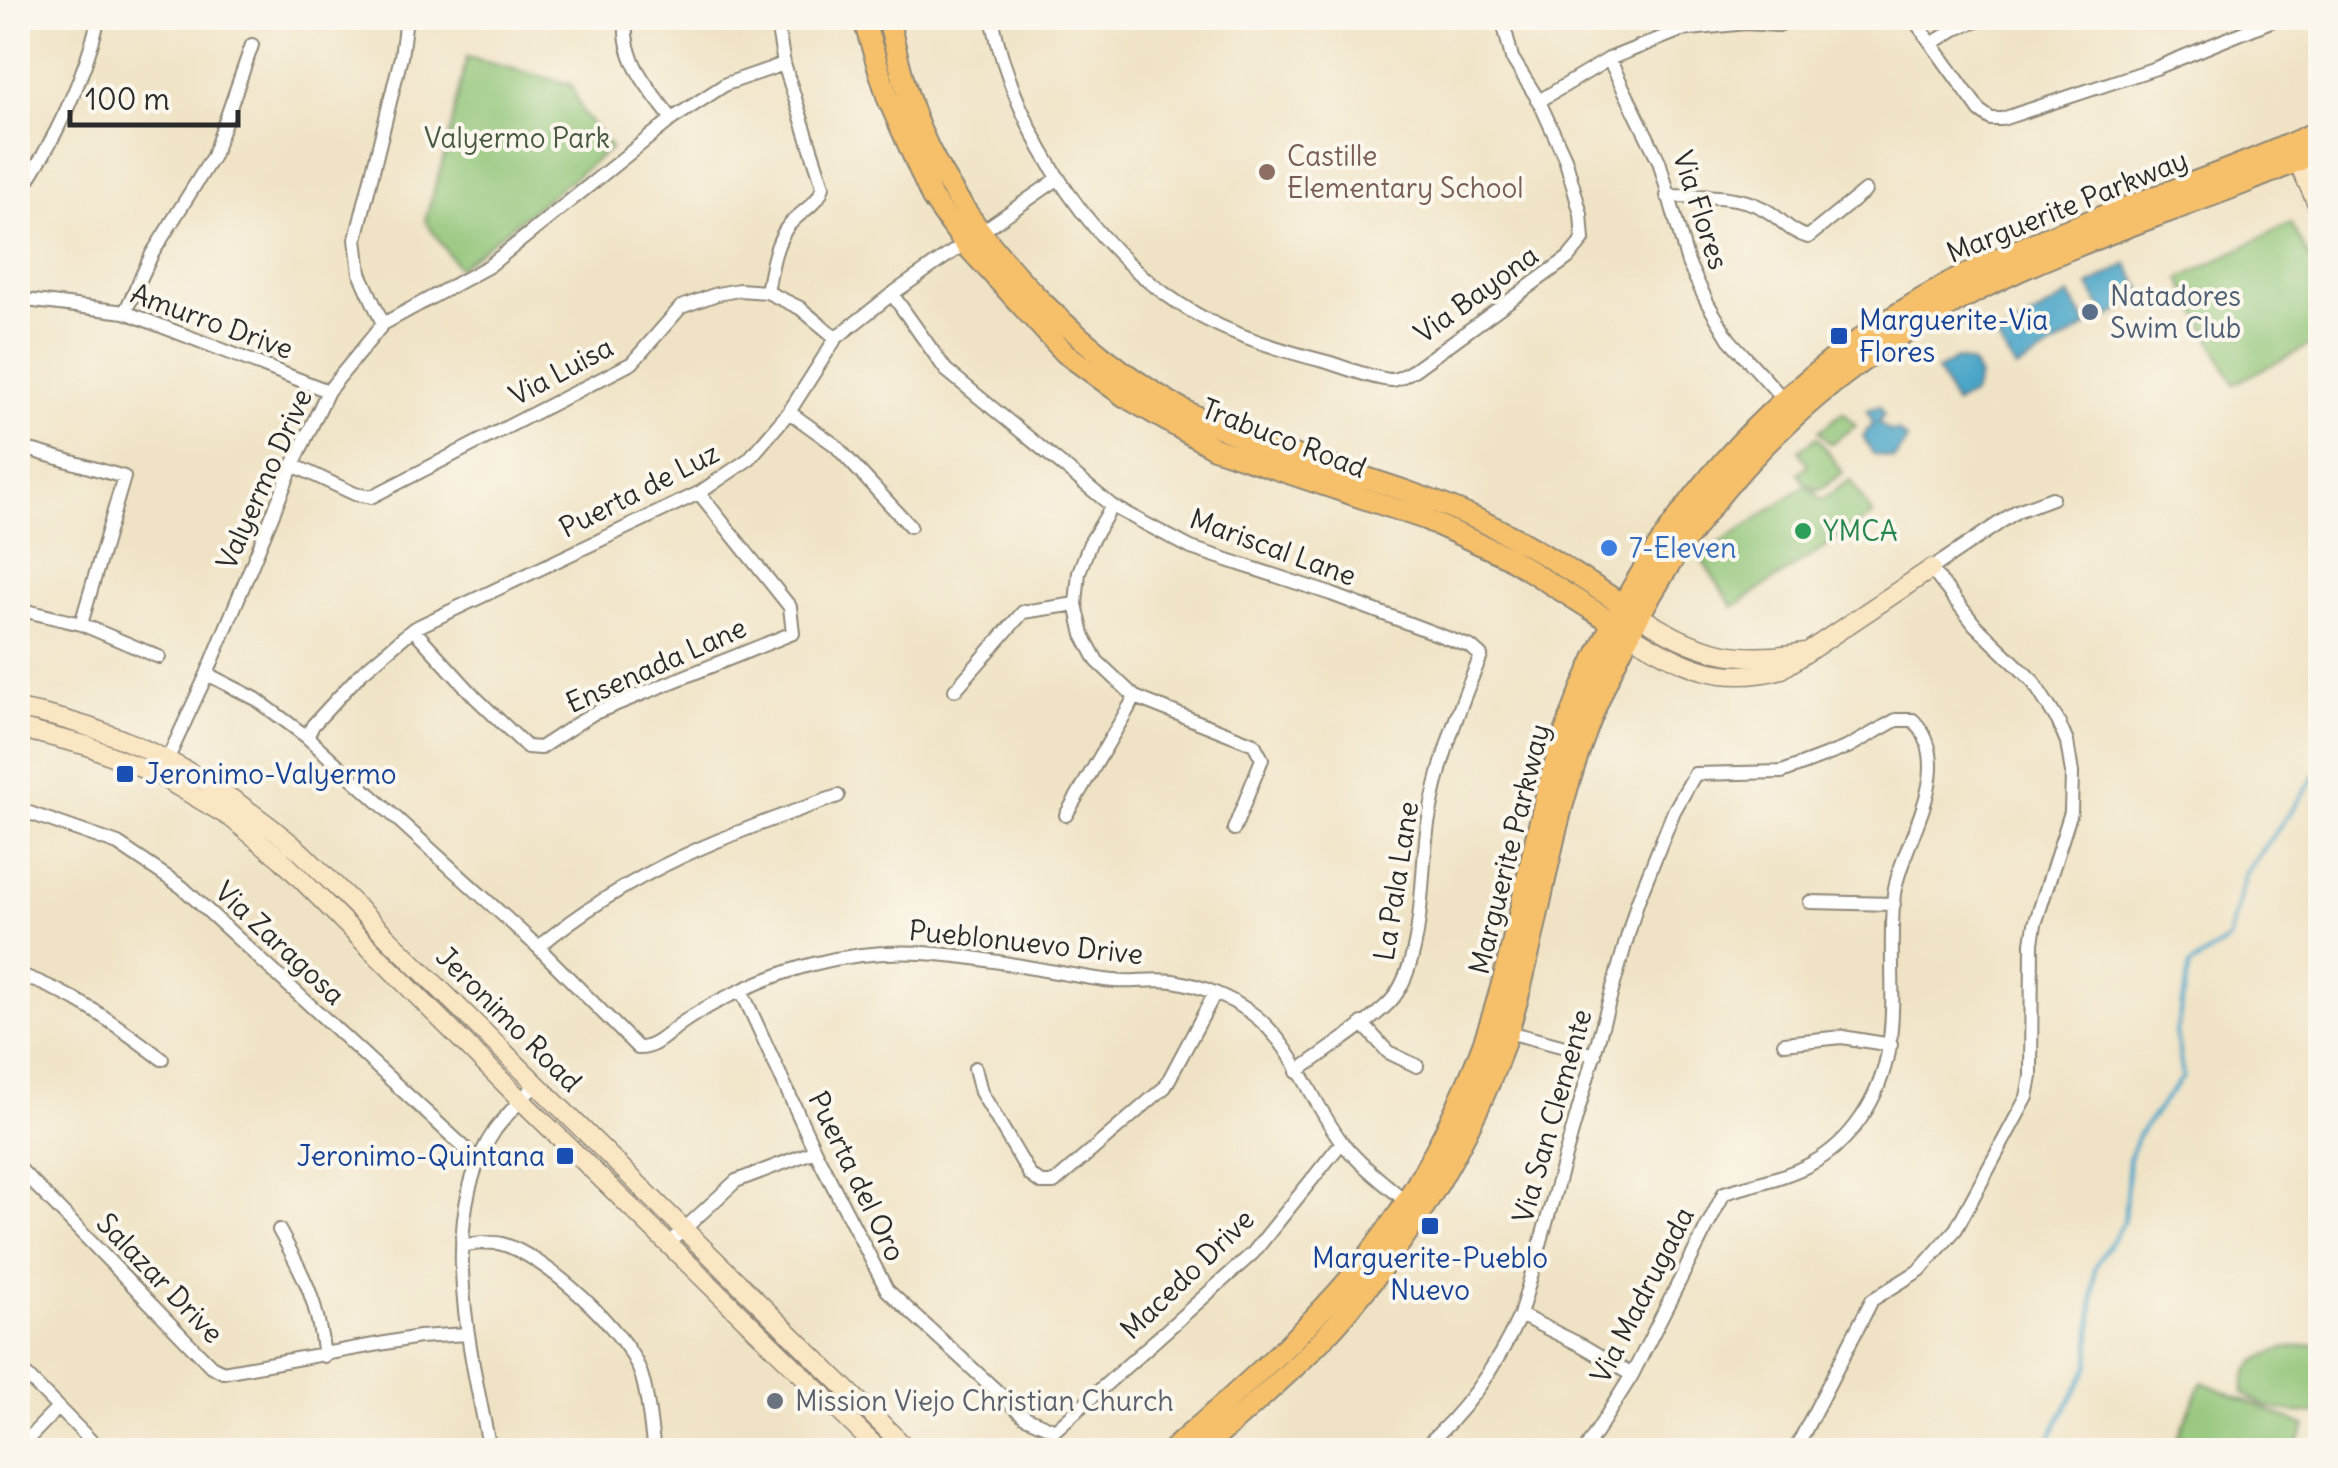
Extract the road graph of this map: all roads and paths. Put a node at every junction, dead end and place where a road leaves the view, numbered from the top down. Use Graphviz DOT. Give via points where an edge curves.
graph roads {
  1 [pos="99,18"];
  2 [pos="406,18"];
  3 [pos="626,18"];
  4 [pos="776,18"];
  5 [pos="863,18"];
  6 [pos="888,18"];
  7 [pos="992,18"];
  8 [pos="1502,18"];
  9 [pos="1795,18"];
  10 [pos="1913,18"];
  11 [pos="1986,18"];
  12 [pos="2278,18"];
  13 [pos="1680,24"];
  14 [pos="1933,43"];
  15 [pos="252,46"];
  16 [pos="1608,58"];
  17 [pos="784,64"];
  18 [pos="1538,101"];
  19 [pos="672,119"];
  20 [pos="2318,141"];
  21 [pos="2293,153"];
  22 [pos="1059,178"];
  23 [pos="1865,191"];
  24 [pos="18,195"];
  25 [pos="1667,196"];
  26 [pos="2320,210"];
  27 [pos="973,238"];
  28 [pos="767,292"];
  29 [pos="892,294"];
  30 [pos="18,299"];
  31 [pos="125,312"];
  32 [pos="383,324"];
  33 [pos="836,338"];
  34 [pos="328,392"];
  35 [pos="1791,407"];
  36 [pos="789,412"];
  37 [pos="18,451"];
  38 [pos="292,465"];
  39 [pos="698,492"];
  40 [pos="2052,498"];
  41 [pos="1112,506"];
  42 [pos="910,526"];
  43 [pos="1931,569"];
  44 [pos="1076,604"];
  45 [pos="18,609"];
  46 [pos="1627,619"];
  47 [pos="80,624"];
  48 [pos="413,629"];
  49 [pos="1481,656"];
  50 [pos="159,657"];
  51 [pos="207,674"];
  52 [pos="954,690"];
  53 [pos="1135,697"];
  54 [pos="18,708"];
  55 [pos="1913,720"];
  56 [pos="18,728"];
  57 [pos="307,736"];
  58 [pos="164,767"];
  59 [pos="838,796"];
  60 [pos="18,809"];
  61 [pos="1066,815"];
  62 [pos="1234,829"];
  63 [pos="1810,902"];
  64 [pos="1894,904"];
  65 [pos="538,947"];
  66 [pos="18,974"];
  67 [pos="742,992"];
  68 [pos="1215,993"];
  69 [pos="1362,1023"];
  70 [pos="1499,1029"];
  71 [pos="1784,1044"];
  72 [pos="1891,1045"];
  73 [pos="1595,1055"];
  74 [pos="162,1059"];
  75 [pos="1417,1066"];
  76 [pos="975,1068"];
  77 [pos="1297,1072"];
  78 [pos="536,1084"];
  79 [pos="521,1100"];
  80 [pos="1342,1142"];
  81 [pos="815,1151"];
  82 [pos="479,1161"];
  83 [pos="18,1167"];
  84 [pos="1414,1207"];
  85 [pos="279,1230"];
  86 [pos="683,1230"];
  87 [pos="668,1244"];
  88 [pos="464,1245"];
  89 [pos="1520,1315"];
  90 [pos="466,1334"];
  91 [pos="324,1356"];
  92 [pos="18,1367"];
  93 [pos="1632,1376"];
  94 [pos="56,1410"];
  95 [pos="1055,1430"];
  96 [pos="18,1449"];
  97 [pos="100,1450"];
  98 [pos="490,1450"];
  99 [pos="654,1450"];
  100 [pos="879,1450"];
  101 [pos="908,1450"];
  102 [pos="1172,1450"];
  103 [pos="1202,1450"];
  104 [pos="1421,1450"];
  105 [pos="1585,1450"];
  106 [pos="1795,1450"];
  1 -- 24 [label="street" via="62,120"];
  2 -- 32 [label="street" via="356,239 360,272"];
  3 -- 19 [label="street" via="631,64"];
  4 -- 17 [label="street"];
  5 -- 27 [label="main road, Trabuco Road" via="876,68 932,198"];
  6 -- 27 [label="main road, Trabuco Road" via="920,128"];
  7 -- 22 [label="street" via="1019,106"];
  8 -- 18 [label="street" via="1512,58"];
  9 -- 13 [label="street" via="1778,25"];
  10 -- 14 [label="street"];
  11 -- 14 [label="street"];
  12 -- 14 [label="street" via="2156,68 2002,119 1980,112"];
  13 -- 16 [label="street"];
  15 -- 31 [label="street" via="213,156"];
  16 -- 18 [label="street"];
  16 -- 25 [label="street, Via Flores" via="1659,160"];
  17 -- 19 [label="street, Valyermo Drive" via="726,84"];
  17 -- 28 [label="street" via="823,186 819,199 782,237"];
  18 -- 22 [label="street, Via Bayona" via="1565,158 1583,240 1568,258 1393,380 1292,353 1206,319 1150,282 1108,242"];
  19 -- 32 [label="street, Valyermo Drive" via="488,266"];
  20 -- 21 [label="main road, Marguerite Parkway"];
  21 -- 26 [label="main road"];
  21 -- 35 [label="main road, Marguerite Parkway" via="2034,242 1947,284 1840,354"];
  22 -- 27 [label="street, Puerta de Luz"];
  23 -- 25 [label="street" via="1808,236 1759,206"];
  25 -- 35 [label="street, Via Flores" via="1688,262 1729,340"];
  27 -- 29 [label="street, Puerta de Luz"];
  27 -- 46 [label="main road, Trabuco Road" via="1124,372 1208,423 1428,510 1510,535"];
  28 -- 33 [label="street"];
  28 -- 38 [label="street, Via Luisa" via="738,290 681,307 632,363 371,497"];
  29 -- 33 [label="street, Puerta de Luz"];
  29 -- 41 [label="street, Mariscal Lane" via="946,370"];
  30 -- 31 [label="street, Amurro Drive"];
  31 -- 34 [label="street, Amurro Drive"];
  32 -- 34 [label="street, Valyermo Drive"];
  33 -- 36 [label="street, Puerta de Luz"];
  34 -- 38 [label="street, Valyermo Drive"];
  35 -- 46 [label="main road, Marguerite Parkway"];
  36 -- 39 [label="street, Puerta de Luz" via="750,459"];
  36 -- 42 [label="street" via="834,445"];
  37 -- 47 [label="street" via="124,477"];
  38 -- 51 [label="street, Valyermo Drive"];
  39 -- 48 [label="street, Puerta de Luz"];
  39 -- 48 [label="street, Ensenada Lane" via="790,607 793,633 592,714 540,748 527,747"];
  40 -- 43 [label="street" via="2017,511"];
  41 -- 44 [label="street" via="1078,572"];
  41 -- 49 [label="street, Mariscal Lane" via="1191,548 1330,594"];
  43 -- 46 [label="main road" via="1782,669 1758,676 1726,677 1679,662"];
  43 -- 106 [label="street" via="1984,636 2032,680 2058,721 2070,759 2072,812 2035,924 2030,1078 2020,1115 1956,1229 1920,1270 1872,1300"];
  44 -- 52 [label="street" via="1023,612"];
  44 -- 53 [label="street" via="1082,635 1097,661"];
  45 -- 47 [label="street"];
  46 -- 70 [label="main road, Marguerite Parkway" via="1562,740"];
  47 -- 50 [label="street"];
  48 -- 57 [label="street, Puerta de Luz" via="360,674"];
  49 -- 69 [label="street, La Pala Lane" via="1444,754 1405,979 1392,1000"];
  51 -- 57 [label="street, Pueblonuevo Drive"];
  51 -- 58 [label="street, Valyermo Drive"];
  53 -- 61 [label="street"];
  53 -- 62 [label="street" via="1254,744 1262,760"];
  54 -- 58 [label="main road, Jeronimo Road" via="103,731"];
  55 -- 64 [label="street, Via Madrugada" via="1929,750 1929,788"];
  55 -- 73 [label="street, Via San Clemente" via="1896,720 1782,772 1695,774 1637,904"];
  56 -- 58 [label="main road, Jeronimo Road"];
  57 -- 65 [label="street, Pueblonuevo Drive"];
  58 -- 78 [label="main road, Jeronimo Road" via="258,814"];
  58 -- 79 [label="main road, Jeronimo Road" via="282,859"];
  59 -- 65 [label="street" via="676,856 616,889"];
  60 -- 82 [label="street, Via Zaragosa" via="118,844 182,887"];
  63 -- 64 [label="street"];
  64 -- 72 [label="street, Via Madrugada"];
  65 -- 67 [label="street, Pueblonuevo Drive" via="638,1048"];
  66 -- 74 [label="street" via="61,989"];
  67 -- 68 [label="street, Pueblonuevo Drive" via="810,964 868,952 916,952 1112,982 1172,981"];
  67 -- 81 [label="street, Puerta del Oro"];
  68 -- 76 [label="street" via="1165,1087 1054,1182 1040,1184 1030,1174 981,1092"];
  68 -- 77 [label="street, Pueblonuevo Drive" via="1252,1012"];
  69 -- 75 [label="street" via="1388,1052"];
  69 -- 77 [label="street, La Pala Lane"];
  70 -- 73 [label="street"];
  70 -- 84 [label="main road, Marguerite Parkway"];
  71 -- 72 [label="street" via="1842,1037"];
  72 -- 93 [label="street, Via Madrugada" via="1861,1119 1826,1156 1779,1179 1724,1193"];
  73 -- 89 [label="street, Via San Clemente"];
  77 -- 80 [label="street, Pueblonuevo Drive"];
  78 -- 79 [label="street"];
  78 -- 86 [label="main road, Jeronimo Road"];
  79 -- 82 [label="street"];
  79 -- 87 [label="main road, Jeronimo Road"];
  80 -- 84 [label="street, Pueblonuevo Drive"];
  80 -- 95 [label="street, Macedo Drive" via="1253,1253"];
  81 -- 86 [label="street" via="736,1181"];
  81 -- 95 [label="street, Puerta del Oro" via="886,1290 1025,1417"];
  82 -- 88 [label="street"];
  83 -- 91 [label="street, Salazar Drive" via="211,1366 236,1371"];
  84 -- 102 [label="main road, Marguerite Parkway" via="1301,1331"];
  84 -- 103 [label="main road, Marguerite Parkway" via="1344,1316"];
  85 -- 91 [label="street" via="310,1286"];
  86 -- 87 [label="street"];
  86 -- 101 [label="main road, Jeronimo Road"];
  87 -- 100 [label="main road, Jeronimo Road"];
  88 -- 90 [label="street"];
  88 -- 99 [label="street" via="500,1243 529,1256 604,1321 641,1373"];
  89 -- 93 [label="street"];
  89 -- 104 [label="street, Via San Clemente" via="1494,1367"];
  90 -- 91 [label="street, Salazar Drive"];
  90 -- 98 [label="street"];
  92 -- 94 [label="street"];
  93 -- 105 [label="street, Via Madrugada"];
  94 -- 96 [label="street"];
  94 -- 97 [label="street"];
}
